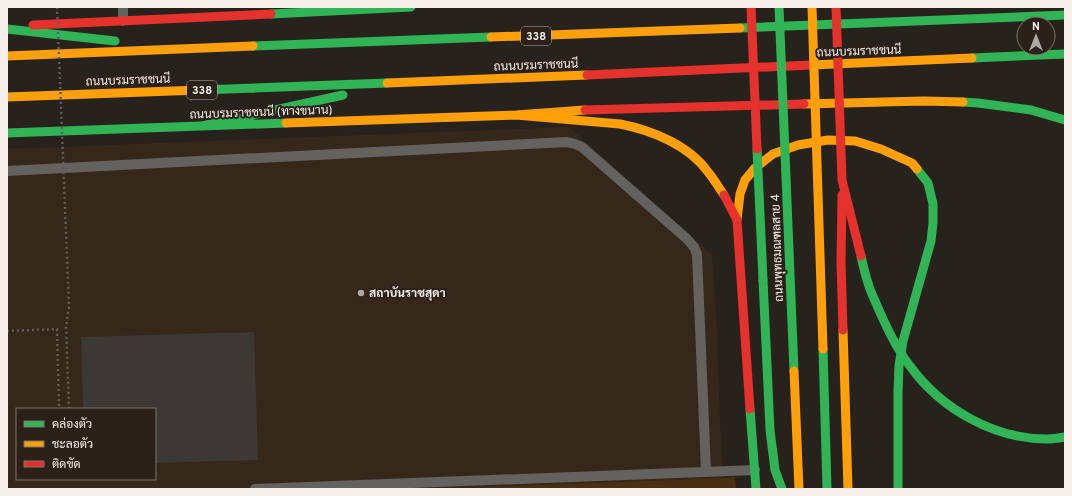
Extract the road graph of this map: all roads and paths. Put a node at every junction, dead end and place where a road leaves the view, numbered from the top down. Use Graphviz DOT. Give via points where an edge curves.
graph roads {
  1 [pos="58,7"];
  2 [pos="123,7"];
  3 [pos="411,7"];
  4 [pos="751,7"];
  5 [pos="779,7"];
  6 [pos="812,7"];
  7 [pos="836,7"];
  8 [pos="1065,15"];
  9 [pos="123,21"];
  10 [pos="7,28"];
  11 [pos="192,49"];
  12 [pos="1065,54"];
  13 [pos="7,56"];
  14 [pos="397,83"];
  15 [pos="7,97"];
  16 [pos="516,115"];
  17 [pos="1065,120"];
  18 [pos="202,126"];
  19 [pos="7,133"];
  20 [pos="7,171"];
  21 [pos="842,180"];
  22 [pos="737,220"];
  23 [pos="7,331"];
  24 [pos="59,408"];
  25 [pos="69,408"];
  26 [pos="1065,437"];
  27 [pos="755,470"];
  28 [pos="706,471"];
  29 [pos="255,489"];
  30 [pos="756,489"];
  31 [pos="782,489"];
  32 [pos="799,489"];
  33 [pos="827,489"];
  34 [pos="848,489"];
  35 [pos="898,489"];
  1 -- 25 [label="path, bridge" via="69,306 66,327"];
  2 -- 9 [label="lane"];
  3 -- 9 [label="main road"];
  4 -- 31 [label="main road, bridge" via="770,430 775,470"];
  5 -- 32 [label="main road, ถนนพุทธมณฑลสาย 4, bridge"];
  6 -- 33 [label="main road, bridge"];
  7 -- 21 [label="main road, bridge"];
  8 -- 11 [label="main road, 338"];
  9 -- 10 [label="main road"];
  10 -- 11 [label="main road"];
  11 -- 13 [label="main road, 338"];
  12 -- 14 [label="main road, ถนนบรมราชชนนี / 338"];
  14 -- 15 [label="main road, ถนนบรมราชชนนี / 338"];
  14 -- 18 [label="main road"];
  16 -- 17 [label="main road" via="582,110 924,101 978,103 1030,110"];
  16 -- 18 [label="main road, ถนนบรมราชชนนี (ทางขนาน)"];
  16 -- 22 [label="main road" via="620,124 651,132 682,148 708,171"];
  18 -- 19 [label="main road, ถนนบรมราชชนนี (ทางขนาน)"];
  20 -- 28 [label="lane" via="567,142 582,147 686,238 697,254"];
  21 -- 26 [label="main road, bridge" via="868,284 892,339 910,368 936,395 978,423 1005,433 1032,438"];
  21 -- 34 [label="main road, bridge" via="841,263"];
  22 -- 27 [label="main road"];
  22 -- 35 [label="main road" via="740,194 745,180 773,154 798,145 828,140 855,141 882,149 912,163 928,184 933,204 931,241 906,327 899,366"];
  23 -- 24 [label="path" via="57,329"];
  27 -- 28 [label="lane"];
  27 -- 30 [label="main road"];
  28 -- 29 [label="lane"];
}
